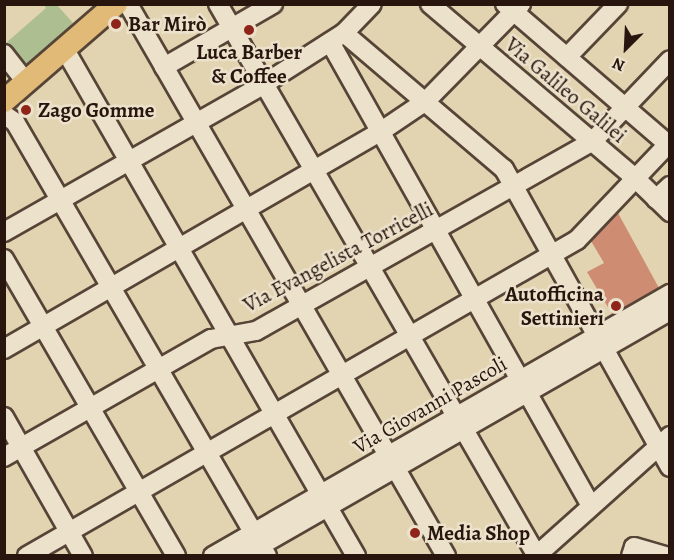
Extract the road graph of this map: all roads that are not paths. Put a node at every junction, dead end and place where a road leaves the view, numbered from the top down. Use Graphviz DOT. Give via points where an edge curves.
graph roads {
  1 [pos="116,4"];
  2 [pos="128,4"];
  3 [pos="218,4"];
  4 [pos="273,4"];
  5 [pos="372,4"];
  6 [pos="430,4"];
  7 [pos="618,4"];
  8 [pos="513,7"];
  9 [pos="231,27"];
  10 [pos="337,37"];
  11 [pos="478,46"];
  12 [pos="64,48"];
  13 [pos="4,54"];
  14 [pos="567,57"];
  15 [pos="669,60"];
  16 [pos="164,67"];
  17 [pos="26,81"];
  18 [pos="264,84"];
  19 [pos="426,101"];
  20 [pos="625,106"];
  21 [pos="5,110"];
  22 [pos="195,123"];
  23 [pos="380,132"];
  24 [pos="592,142"];
  25 [pos="669,144"];
  26 [pos="129,161"];
  27 [pos="314,170"];
  28 [pos="635,178"];
  29 [pos="669,186"];
  30 [pos="512,188"];
  31 [pos="656,199"];
  32 [pos="60,201"];
  33 [pos="246,208"];
  34 [pos="669,212"];
  35 [pos="436,230"];
  36 [pos="4,232"];
  37 [pos="178,247"];
  38 [pos="550,256"];
  39 [pos="4,259"];
  40 [pos="370,267"];
  41 [pos="111,287"];
  42 [pos="669,294"];
  43 [pos="475,299"];
  44 [pos="301,305"];
  45 [pos="669,311"];
  46 [pos="44,326"];
  47 [pos="228,333"];
  48 [pos="410,336"];
  49 [pos="598,343"];
  50 [pos="4,349"];
  51 [pos="158,369"];
  52 [pos="342,375"];
  53 [pos="524,386"];
  54 [pos="91,408"];
  55 [pos="274,413"];
  56 [pos="4,417"];
  57 [pos="460,422"];
  58 [pos="663,442"];
  59 [pos="22,447"];
  60 [pos="207,451"];
  61 [pos="4,457"];
  62 [pos="392,461"];
  63 [pos="669,467"];
  64 [pos="138,490"];
  65 [pos="324,500"];
  66 [pos="591,506"];
  67 [pos="69,531"];
  68 [pos="260,544"];
  69 [pos="27,555"];
  70 [pos="83,555"];
  71 [pos="176,555"];
  72 [pos="213,555"];
  73 [pos="242,555"];
  74 [pos="356,555"];
  75 [pos="446,555"];
  76 [pos="536,555"];
  77 [pos="631,555"];
  78 [pos="666,555"];
  1 -- 12 [label="main road"];
  2 -- 16 [label="street"];
  3 -- 9 [label="street"];
  4 -- 9 [label="street"];
  5 -- 10 [label="street"];
  6 -- 11 [label="street, Via Galileo Galilei"];
  7 -- 14 [label="street"];
  8 -- 11 [label="street"];
  8 -- 14 [label="street"];
  9 -- 16 [label="street"];
  9 -- 18 [label="street"];
  10 -- 18 [label="street"];
  10 -- 19 [label="street"];
  10 -- 23 [label="street"];
  11 -- 19 [label="street"];
  11 -- 24 [label="street, Via Galileo Galilei"];
  12 -- 17 [label="main road"];
  12 -- 26 [label="street"];
  13 -- 17 [label="street"];
  14 -- 20 [label="street"];
  15 -- 20 [label="street, Via Evangelista Torricelli"];
  16 -- 22 [label="street"];
  17 -- 21 [label="main road"];
  18 -- 22 [label="street"];
  18 -- 27 [label="street"];
  19 -- 23 [label="street"];
  19 -- 30 [label="street" via="504,169"];
  20 -- 24 [label="street, Via Evangelista Torricelli"];
  20 -- 25 [label="street"];
  21 -- 32 [label="street"];
  22 -- 26 [label="street"];
  22 -- 33 [label="street"];
  23 -- 27 [label="street"];
  23 -- 35 [label="street"];
  24 -- 28 [label="street, Via Galileo Galilei"];
  24 -- 30 [label="street, Via Evangelista Torricelli"];
  25 -- 28 [label="street"];
  26 -- 32 [label="street"];
  26 -- 37 [label="street"];
  27 -- 33 [label="street"];
  27 -- 40 [label="street"];
  28 -- 31 [label="street, Via Galileo Galilei"];
  28 -- 38 [label="street" via="577,240"];
  29 -- 31 [label="street"];
  30 -- 35 [label="street, Via Evangelista Torricelli"];
  30 -- 38 [label="street"];
  31 -- 34 [label="street, Via Galileo Galilei"];
  32 -- 36 [label="street"];
  32 -- 41 [label="street"];
  33 -- 37 [label="street"];
  33 -- 44 [label="street"];
  35 -- 40 [label="street, Via Evangelista Torricelli"];
  35 -- 43 [label="street"];
  37 -- 41 [label="street"];
  37 -- 47 [label="street"];
  38 -- 43 [label="street"];
  38 -- 49 [label="street"];
  39 -- 46 [label="street"];
  40 -- 44 [label="street, Via Evangelista Torricelli"];
  40 -- 48 [label="street"];
  41 -- 46 [label="street"];
  41 -- 51 [label="street"];
  42 -- 49 [label="street, Via Giovanni Pascoli"];
  43 -- 48 [label="street"];
  43 -- 53 [label="street"];
  44 -- 47 [label="street, Via Evangelista Torricelli" via="256,331"];
  44 -- 52 [label="street"];
  45 -- 49 [label="street, Via Giovanni Pascoli"];
  46 -- 50 [label="street"];
  46 -- 54 [label="street"];
  47 -- 51 [label="street, Via Evangelista Torricelli"];
  47 -- 55 [label="street"];
  48 -- 52 [label="street"];
  48 -- 57 [label="street"];
  49 -- 53 [label="street, Via Giovanni Pascoli"];
  49 -- 58 [label="street"];
  51 -- 54 [label="street, Via Evangelista Torricelli"];
  51 -- 60 [label="street"];
  52 -- 55 [label="street"];
  52 -- 62 [label="street"];
  53 -- 57 [label="street, Via Giovanni Pascoli"];
  53 -- 66 [label="street"];
  54 -- 59 [label="street, Via Evangelista Torricelli"];
  54 -- 64 [label="street"];
  55 -- 60 [label="street"];
  55 -- 65 [label="street"];
  56 -- 59 [label="street"];
  57 -- 62 [label="street, Via Giovanni Pascoli"];
  57 -- 76 [label="street"];
  58 -- 63 [label="street"];
  58 -- 66 [label="street"];
  59 -- 61 [label="street, Via Evangelista Torricelli"];
  59 -- 67 [label="street"];
  60 -- 64 [label="street"];
  60 -- 68 [label="street"];
  62 -- 65 [label="street, Via Giovanni Pascoli"];
  62 -- 75 [label="street"];
  64 -- 67 [label="street"];
  64 -- 71 [label="street"];
  65 -- 68 [label="street, Via Giovanni Pascoli"];
  65 -- 74 [label="street"];
  66 -- 76 [label="street"];
  67 -- 69 [label="street"];
  67 -- 70 [label="street"];
  68 -- 72 [label="street, Via Giovanni Pascoli"];
  68 -- 73 [label="street, Via Giovanni Pascoli"];
  77 -- 78 [label="street" via="634,547"];
}
